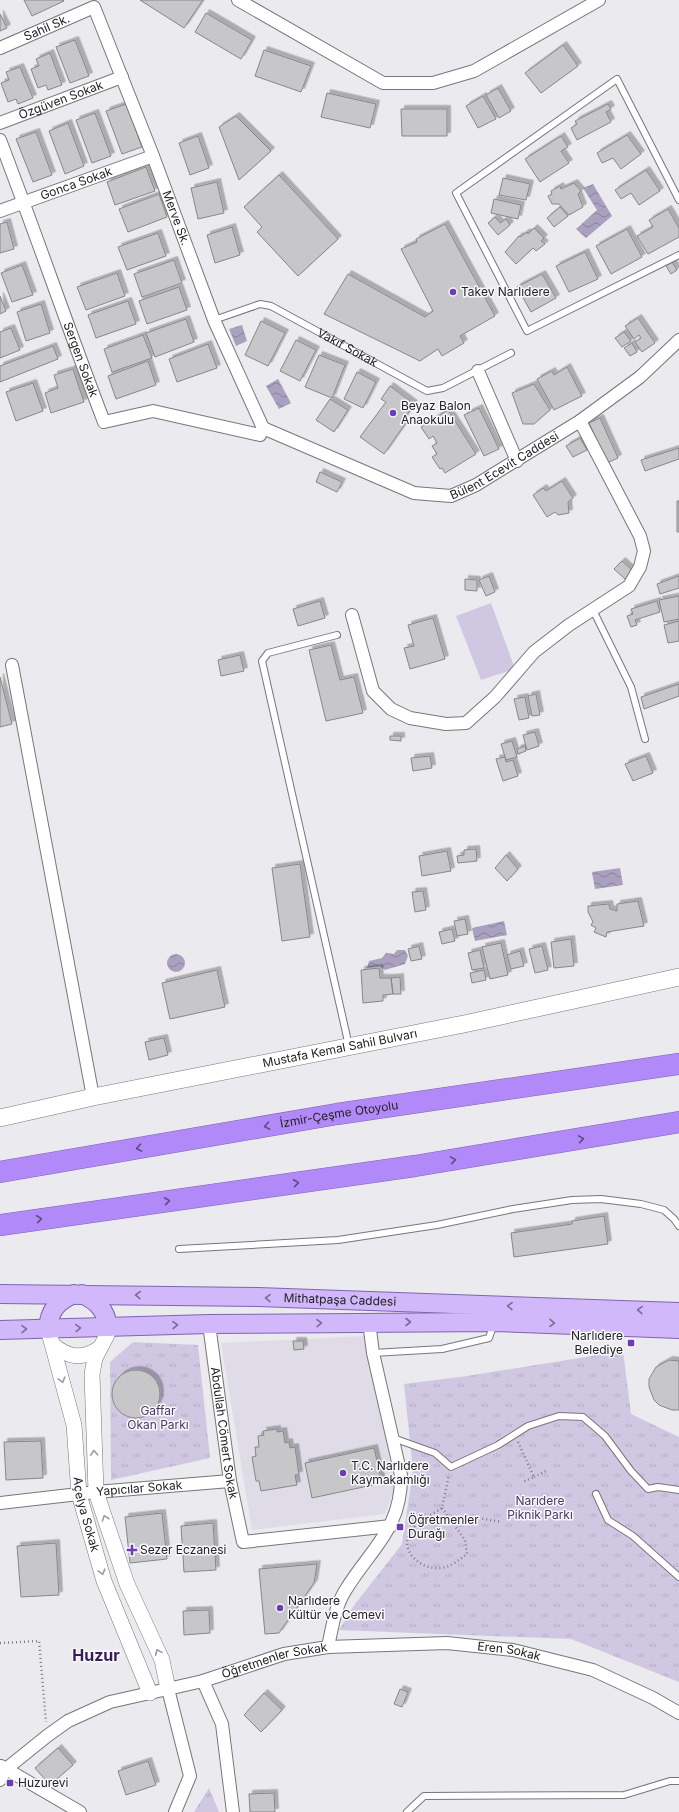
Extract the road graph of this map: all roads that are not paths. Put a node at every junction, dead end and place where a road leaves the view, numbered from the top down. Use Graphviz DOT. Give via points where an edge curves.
graph roads {
  1 [pos="238,0"];
  2 [pos="599,0"];
  3 [pos="94,7"];
  4 [pos="0,48"];
  5 [pos="122,77"];
  6 [pos="0,123"];
  7 [pos="0,140"];
  8 [pos="153,156"];
  9 [pos="679,200"];
  10 [pos="24,203"];
  11 [pos="0,211"];
  12 [pos="679,255"];
  13 [pos="214,320"];
  14 [pos="679,340"];
  15 [pos="511,353"];
  16 [pos="478,371"];
  17 [pos="580,422"];
  18 [pos="263,428"];
  19 [pos="518,461"];
  20 [pos="593,610"];
  21 [pos="352,615"];
  22 [pos="337,635"];
  23 [pos="12,665"];
  24 [pos="645,739"];
  25 [pos="679,977"];
  26 [pos="350,1046"];
  27 [pos="679,1051"];
  28 [pos="679,1064"];
  29 [pos="93,1097"];
  30 [pos="337,1114"];
  31 [pos="0,1118"];
  32 [pos="678,1123"];
  33 [pos="0,1172"];
  34 [pos="0,1225"];
  35 [pos="679,1226"];
  36 [pos="179,1249"];
  37 [pos="0,1294"];
  38 [pos="78,1294"];
  39 [pos="679,1312"];
  40 [pos="369,1322"];
  41 [pos="494,1322"];
  42 [pos="209,1324"];
  43 [pos="108,1327"];
  44 [pos="679,1328"];
  45 [pos="0,1330"];
  46 [pos="50,1337"];
  47 [pos="98,1349"];
  48 [pos="373,1353"];
  49 [pos="393,1438"];
  50 [pos="230,1481"];
  51 [pos="679,1490"];
  52 [pos="96,1492"];
  53 [pos="79,1494"];
  54 [pos="596,1494"];
  55 [pos="0,1504"];
  56 [pos="391,1526"];
  57 [pos="679,1577"];
  58 [pos="328,1647"];
  59 [pos="202,1681"];
  60 [pos="168,1689"];
  61 [pos="150,1693"];
  62 [pos="679,1713"];
  63 [pos="2,1772"];
  64 [pos="679,1781"];
  65 [pos="80,1812"];
  66 [pos="175,1812"];
  67 [pos="233,1812"];
  68 [pos="407,1812"];
  1 -- 2 [label="street" via="383,83 433,83 474,71"];
  3 -- 4 [label="street, Sahil Sk."];
  3 -- 5 [label="street, Merve Sk."];
  5 -- 6 [label="street, Özgüven Sokak"];
  5 -- 8 [label="street, Merve Sk."];
  7 -- 10 [label="street, Sergen Sokak"];
  8 -- 10 [label="street, Gonca Sokak"];
  8 -- 13 [label="street, Merve Sk."];
  9 -- 12 [label="lane" via="617,79 456,193 527,331"];
  10 -- 11 [label="street, Gonca Sokak"];
  10 -- 18 [label="street, Sergen Sokak" via="41,246 51,283 104,422 154,411 260,435"];
  13 -- 16 [label="lane, Vakıf Sokak" via="260,304 271,306 427,392 443,388"];
  13 -- 18 [label="street, Merve Sk."];
  14 -- 17 [label="street, Bülent Ecevit Caddesi" via="640,377"];
  15 -- 16 [label="lane, Vakıf Sokak"];
  16 -- 19 [label="street"];
  17 -- 19 [label="street, Bülent Ecevit Caddesi"];
  17 -- 20 [label="street" via="640,536 644,551 640,566 629,586"];
  18 -- 19 [label="street, Bülent Ecevit Caddesi" via="414,493 451,496"];
  20 -- 21 [label="street" via="568,625 534,652 496,697 466,723 446,724 410,718 392,709 373,691"];
  20 -- 24 [label="lane" via="631,687"];
  22 -- 26 [label="lane" via="268,653 262,661"];
  23 -- 29 [label="street"];
  25 -- 26 [label="main road, Mustafa Kemal Sahil Bulvarı"];
  26 -- 29 [label="main road, Mustafa Kemal Sahil Bulvarı"];
  27 -- 30 [label="highway"];
  28 -- 30 [label="highway, İzmir-Çeşme Otoyolu"];
  29 -- 31 [label="main road, Mustafa Kemal Sahil Bulvarı"];
  30 -- 33 [label="highway, İzmir-Çeşme Otoyolu, one-way"];
  34 -- 32 [label="highway, one-way" via="407,1167"];
  35 -- 36 [label="lane" via="664,1210 641,1204 601,1199 572,1200 338,1240"];
  37 -- 38 [label="main road, Mithatpaşa Caddesi"];
  39 -- 38 [label="main road, Mithatpaşa Caddesi, one-way" via="258,1297"];
  38 -- 43 [label="main road" via="92,1298 104,1310"];
  38 -- 46 [label="main road" via="65,1298 52,1310 48,1319"];
  40 -- 41 [label="main road, Mithatpaşa Caddesi, one-way"];
  42 -- 40 [label="main road, Mithatpaşa Caddesi, one-way"];
  40 -- 48 [label="street, Öğretmenler Sokak"];
  41 -- 44 [label="main road, Mithatpaşa Caddesi, one-way"];
  41 -- 48 [label="lane" via="489,1338 442,1349"];
  43 -- 42 [label="main road, Mithatpaşa Caddesi, one-way"];
  42 -- 50 [label="street, Abdullah Cömert Sokak"];
  46 -- 43 [label="main road, Mithatpaşa Caddesi, one-way"];
  43 -- 47 [label="street, Açelya Sokak" via="107,1335"];
  45 -- 46 [label="main road, Mithatpaşa Caddesi, one-way"];
  46 -- 47 [label="street" via="62,1353 71,1356 90,1354"];
  46 -- 53 [label="street, Açelya Sokak, one-way" via="74,1425"];
  52 -- 47 [label="street, Açelya Sokak, one-way" via="92,1374"];
  48 -- 49 [label="street, Öğretmenler Sokak"];
  49 -- 51 [label="lane" via="435,1453 451,1467 498,1445 528,1426 559,1416 583,1417 605,1436 648,1489 658,1487"];
  49 -- 56 [label="street, Öğretmenler Sokak" via="401,1475 401,1491 398,1510"];
  50 -- 52 [label="street, Yapıcılar Sokak"];
  50 -- 56 [label="street, Abdullah Cömert Sokak" via="243,1542"];
  52 -- 53 [label="street, Yapıcılar Sokak"];
  60 -- 52 [label="street, Açelya Sokak, one-way" via="162,1660 127,1584"];
  53 -- 55 [label="street, Yapıcılar Sokak"];
  53 -- 61 [label="street, Açelya Sokak, one-way" via="104,1581"];
  54 -- 57 [label="lane" via="608,1520 633,1536"];
  56 -- 58 [label="street, Öğretmenler Sokak" via="345,1592 339,1604"];
  58 -- 59 [label="street, Öğretmenler Sokak" via="284,1654"];
  58 -- 62 [label="street, Eren Sokak" via="447,1643 513,1650 593,1670"];
  59 -- 60 [label="street"];
  59 -- 67 [label="street" via="222,1724"];
  60 -- 61 [label="street"];
  60 -- 66 [label="street" via="190,1776"];
  61 -- 63 [label="street" via="110,1702 68,1721"];
  63 -- 65 [label="street"];
  64 -- 68 [label="lane" via="670,1781 624,1794 424,1796"];
}
